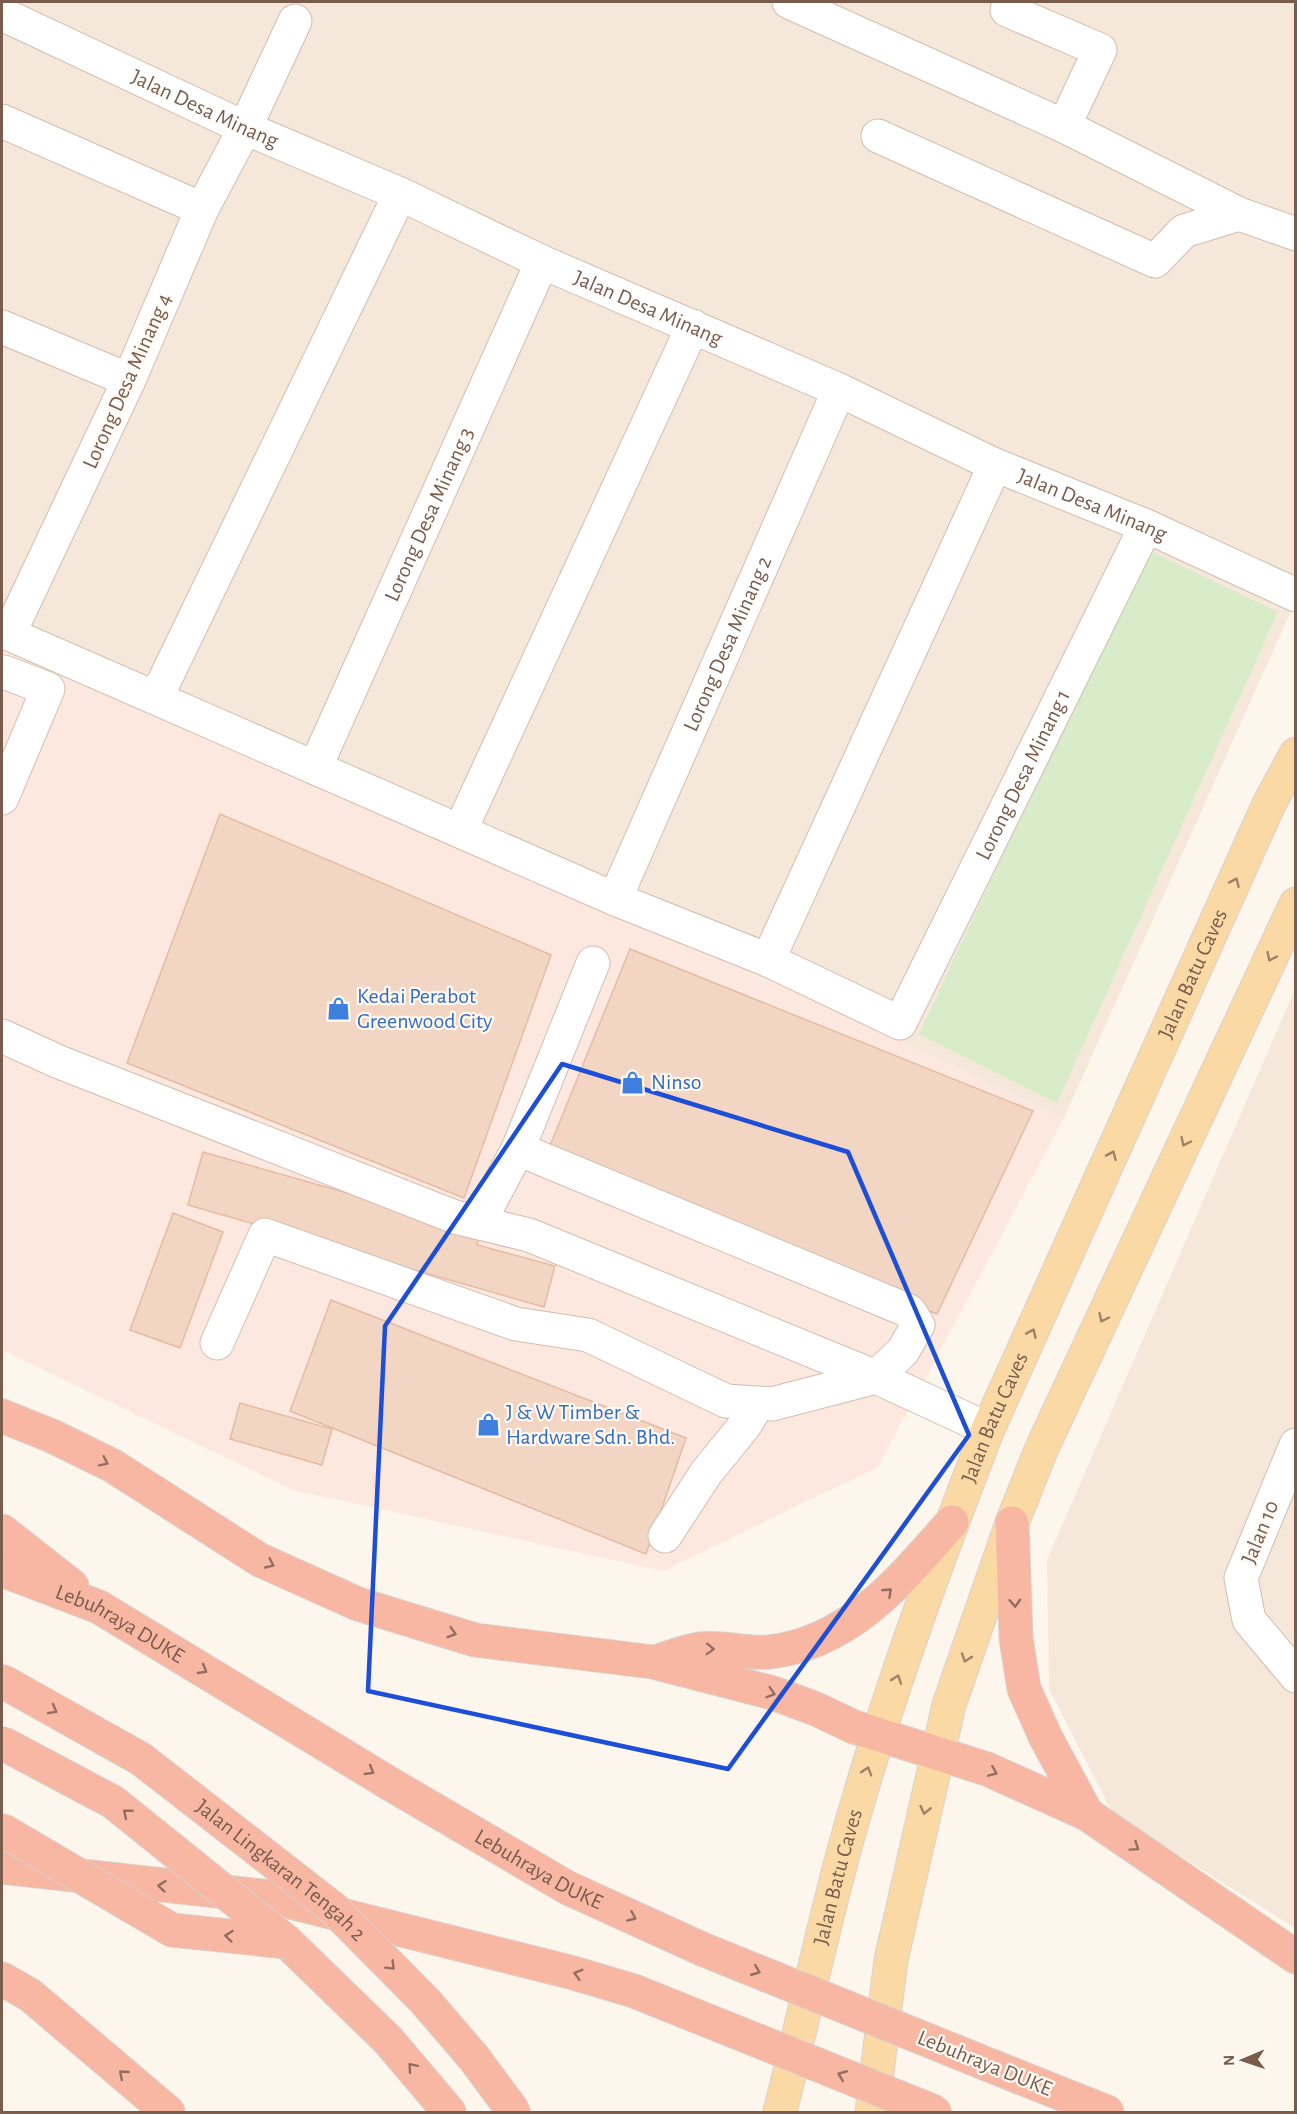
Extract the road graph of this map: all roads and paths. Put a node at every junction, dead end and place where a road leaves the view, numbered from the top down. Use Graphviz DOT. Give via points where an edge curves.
graph roads {
  1 [pos="789,2"];
  2 [pos="1007,10"];
  3 [pos="2,14"];
  4 [pos="295,21"];
  5 [pos="2,121"];
  6 [pos="1064,126"];
  7 [pos="245,128"];
  8 [pos="878,136"];
  9 [pos="400,194"];
  10 [pos="202,209"];
  11 [pos="1239,214"];
  12 [pos="1296,234"];
  13 [pos="542,262"];
  14 [pos="693,326"];
  15 [pos="2,327"];
  16 [pos="129,380"];
  17 [pos="839,390"];
  18 [pos="995,465"];
  19 [pos="1146,526"];
  20 [pos="1296,596"];
  21 [pos="4,672"];
  22 [pos="156,698"];
  23 [pos="1296,754"];
  24 [pos="315,768"];
  25 [pos="2,798"];
  26 [pos="460,831"];
  27 [pos="615,899"];
  28 [pos="1296,904"];
  29 [pos="768,960"];
  30 [pos="593,963"];
  31 [pos="2,1036"];
  32 [pos="518,1149"];
  33 [pos="479,1223"];
  34 [pos="217,1343"];
  35 [pos="876,1377"];
  36 [pos="758,1403"];
  37 [pos="2,1416"];
  38 [pos="988,1429"];
  39 [pos="1296,1445"];
  40 [pos="952,1522"];
  41 [pos="1012,1523"];
  42 [pos="2,1531"];
  43 [pos="665,1536"];
  44 [pos="2,1570"];
  45 [pos="99,1607"];
  46 [pos="653,1662"];
  47 [pos="1296,1676"];
  48 [pos="2,1681"];
  49 [pos="878,1735"];
  50 [pos="2,1743"];
  51 [pos="938,1753"];
  52 [pos="1087,1814"];
  53 [pos="2,1830"];
  54 [pos="2,1867"];
  55 [pos="287,1942"];
  56 [pos="1296,1957"];
  57 [pos="2,1979"];
  58 [pos="168,2112"];
  59 [pos="449,2112"];
  60 [pos="513,2112"];
  61 [pos="780,2112"];
  62 [pos="872,2112"];
  63 [pos="935,2112"];
  64 [pos="1107,2112"];
  1 -- 6 [label="street"];
  2 -- 6 [label="street" via="1100,50"];
  3 -- 7 [label="street, Jalan Desa Minang"];
  4 -- 7 [label="street, Lorong Desa Minang 4"];
  5 -- 10 [label="street"];
  6 -- 11 [label="street"];
  7 -- 9 [label="street, Jalan Desa Minang"];
  7 -- 10 [label="street, Lorong Desa Minang 4"];
  8 -- 11 [label="street" via="1155,261 1184,231"];
  9 -- 13 [label="street, Jalan Desa Minang"];
  9 -- 22 [label="street"];
  10 -- 16 [label="street, Lorong Desa Minang 4"];
  11 -- 12 [label="street"];
  13 -- 14 [label="street, Jalan Desa Minang"];
  13 -- 24 [label="street, Lorong Desa Minang 3"];
  14 -- 17 [label="street, Jalan Desa Minang"];
  14 -- 26 [label="street"];
  15 -- 16 [label="street"];
  16 -- 22 [label="street, Lorong Desa Minang 4" via="9,634"];
  17 -- 18 [label="street, Jalan Desa Minang"];
  17 -- 27 [label="street, Lorong Desa Minang 2"];
  18 -- 19 [label="street, Jalan Desa Minang"];
  18 -- 29 [label="street"];
  19 -- 20 [label="street, Jalan Desa Minang"];
  19 -- 29 [label="street, Lorong Desa Minang 1" via="900,1023"];
  21 -- 25 [label="street" via="48,689"];
  22 -- 24 [label="street"];
  38 -- 23 [label="main road, Jalan Batu Caves, one-way" via="1269,804"];
  24 -- 26 [label="street"];
  26 -- 27 [label="street"];
  27 -- 29 [label="street"];
  28 -- 41 [label="main road, one-way" via="1041,1450"];
  30 -- 32 [label="street"];
  31 -- 33 [label="street" via="59,1062"];
  32 -- 33 [label="street"];
  32 -- 35 [label="street" via="909,1311 918,1325 903,1351"];
  33 -- 35 [label="street" via="529,1235"];
  34 -- 36 [label="street" via="265,1235 516,1324 588,1335 726,1401"];
  35 -- 36 [label="street" via="772,1404"];
  35 -- 38 [label="street"];
  36 -- 43 [label="street"];
  37 -- 46 [label="highway, one-way" via="113,1466 260,1560 358,1605 475,1640"];
  38 -- 40 [label="main road, Jalan Batu Caves"];
  39 -- 47 [label="street, Jalan 10" via="1241,1578 1249,1620"];
  46 -- 40 [label="highway, one-way" via="700,1649 768,1652 812,1642 873,1605 902,1579"];
  49 -- 40 [label="main road, Jalan Batu Caves, one-way"];
  41 -- 51 [label="main road, one-way" via="950,1705"];
  41 -- 52 [label="highway, one-way" via="1016,1638 1024,1689"];
  42 -- 45 [label="highway"];
  44 -- 45 [label="highway, Lebuhraya DUKE"];
  45 -- 64 [label="highway, Lebuhraya DUKE, one-way, bridge" via="568,1888 702,1949"];
  46 -- 49 [label="highway, one-way" via="773,1693"];
  48 -- 60 [label="highway, Jalan Lingkaran Tengah 2, one-way, bridge" via="141,1759 334,1909 425,2001"];
  49 -- 51 [label="highway"];
  61 -- 49 [label="main road, Jalan Batu Caves, one-way" via="845,1847"];
  55 -- 50 [label="highway, one-way, bridge" via="112,1802"];
  51 -- 52 [label="highway, one-way" via="987,1769"];
  51 -- 62 [label="main road, one-way" via="891,1960"];
  52 -- 56 [label="highway, one-way"];
  55 -- 53 [label="highway, one-way, bridge" via="172,1930"];
  63 -- 54 [label="highway, one-way, bridge" via="634,1990 570,1972 270,1898"];
  59 -- 55 [label="highway, one-way" via="388,2040"];
  58 -- 57 [label="highway, one-way" via="30,1995"];
}
